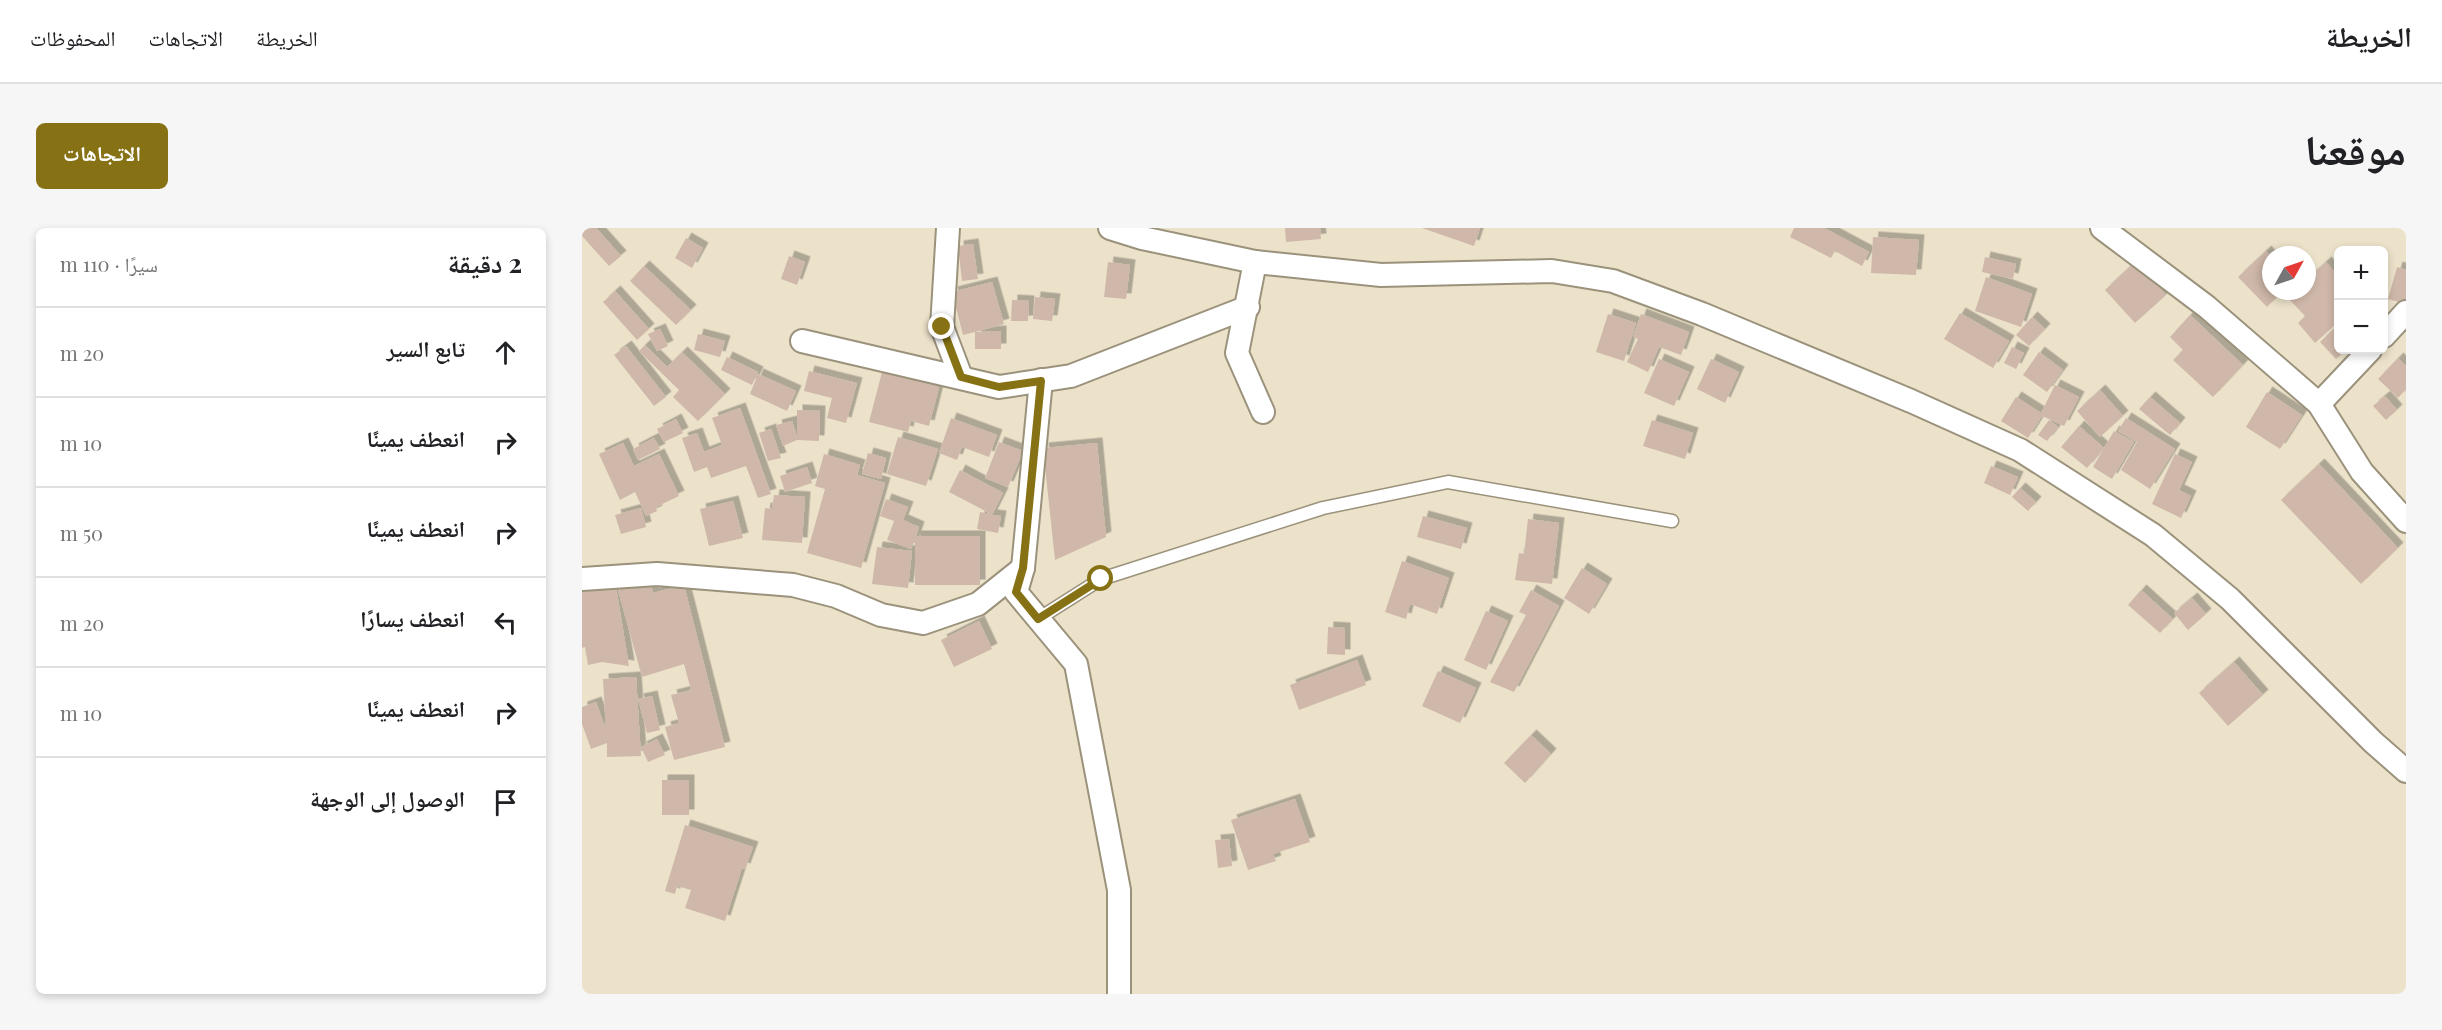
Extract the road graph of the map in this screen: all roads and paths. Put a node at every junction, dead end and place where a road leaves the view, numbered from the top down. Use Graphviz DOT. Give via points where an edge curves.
graph roads {
  1 [pos="948,228"];
  2 [pos="1110,228"];
  3 [pos="2102,228"];
  4 [pos="1255,262"];
  5 [pos="1248,307"];
  6 [pos="2406,312"];
  7 [pos="2388,332"];
  8 [pos="802,341"];
  9 [pos="2366,354"];
  10 [pos="961,377"];
  11 [pos="1041,381"];
  12 [pos="2319,404"];
  13 [pos="1263,412"];
  14 [pos="1672,521"];
  15 [pos="2406,521"];
  16 [pos="1023,568"];
  17 [pos="583,576"];
  18 [pos="1038,619"];
  19 [pos="2406,771"];
  20 [pos="1119,994"];
  1 -- 10 [label="street" via="942,327"];
  2 -- 4 [label="street"];
  3 -- 12 [label="street" via="2207,307"];
  4 -- 5 [label="street"];
  4 -- 19 [label="street" via="1381,275 1552,271 1614,281 1911,401 2020,450 2152,535 2230,599"];
  5 -- 11 [label="street" via="1071,376"];
  5 -- 13 [label="street" via="1237,353"];
  6 -- 7 [label="street"];
  8 -- 10 [label="street"];
  9 -- 12 [label="street"];
  10 -- 11 [label="street" via="999,387"];
  11 -- 16 [label="street"];
  12 -- 15 [label="street" via="2362,472"];
  14 -- 18 [label="lane" via="1449,482 1323,508 1101,579"];
  16 -- 17 [label="street" via="978,604 922,623 881,615 836,596 793,585 657,574"];
  16 -- 18 [label="street" via="1016,592"];
  18 -- 20 [label="street" via="1076,664 1119,890"];
}
